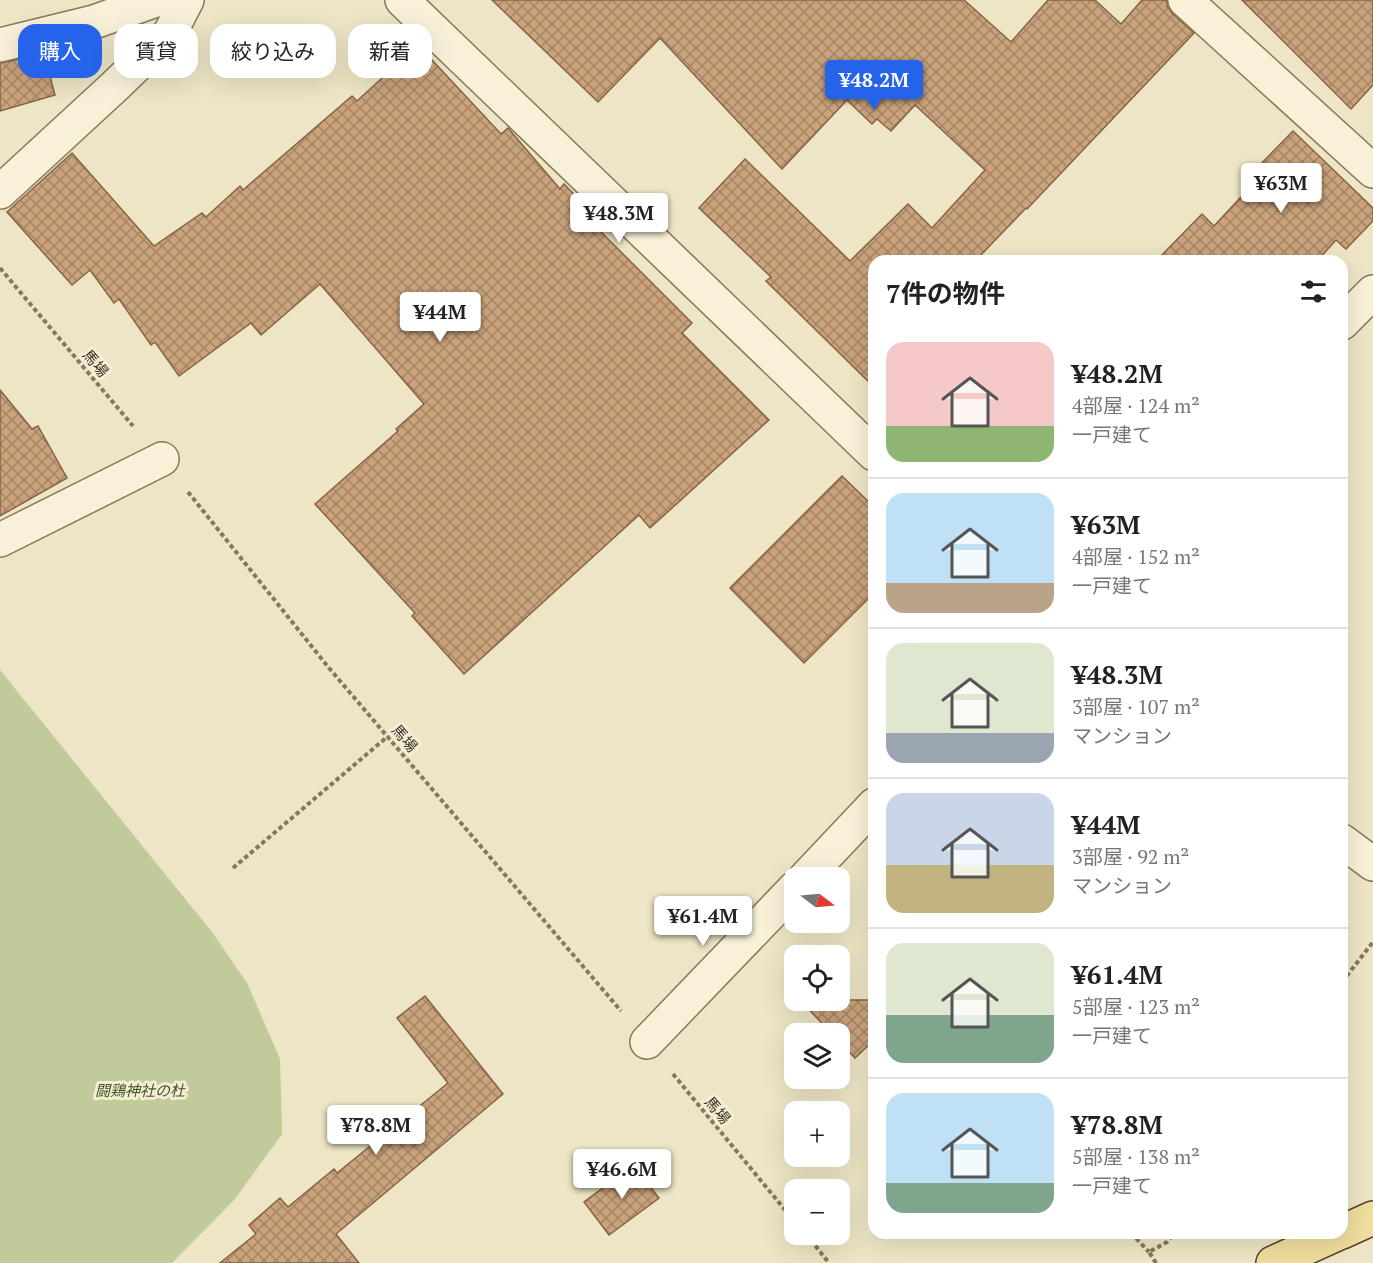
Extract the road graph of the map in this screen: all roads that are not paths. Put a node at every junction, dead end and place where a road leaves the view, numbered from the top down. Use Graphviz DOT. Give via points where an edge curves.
graph roads {
  1 [pos="156,0"];
  2 [pos="187,0"];
  3 [pos="402,0"];
  4 [pos="1185,0"];
  5 [pos="0,45"];
  6 [pos="1373,171"];
  7 [pos="0,192"];
  8 [pos="1373,291"];
  9 [pos="1348,317"];
  10 [pos="868,448"];
  11 [pos="162,459"];
  12 [pos="0,540"];
  13 [pos="868,811"];
  14 [pos="1348,845"];
  15 [pos="1373,864"];
  16 [pos="815,867"];
  17 [pos="784,899"];
  18 [pos="647,1042"];
  19 [pos="1373,1218"];
  20 [pos="1348,1229"];
  21 [pos="1326,1239"];
  22 [pos="1273,1263"];
  1 -- 5 [label="street" via="94,22"];
  2 -- 7 [label="street" via="170,33"];
  3 -- 10 [label="street"];
  4 -- 6 [label="street"];
  8 -- 9 [label="street"];
  11 -- 12 [label="street"];
  13 -- 16 [label="street"];
  14 -- 15 [label="street"];
  17 -- 18 [label="street"];
  19 -- 20 [label="main road"];
  21 -- 22 [label="main road"];
}
